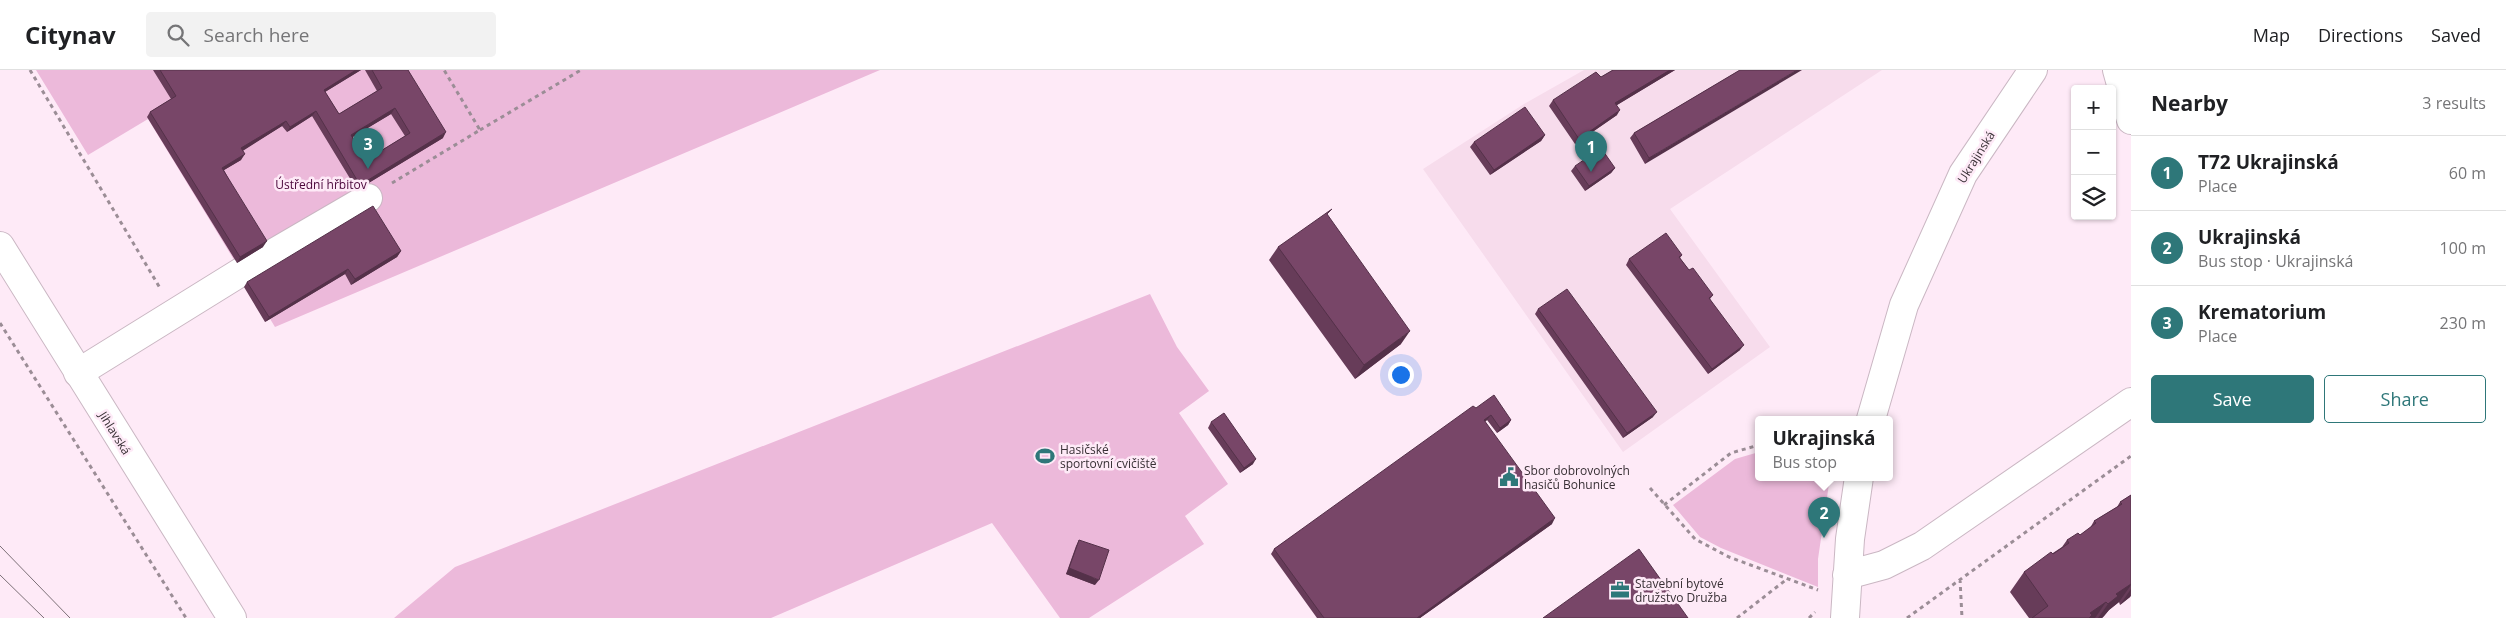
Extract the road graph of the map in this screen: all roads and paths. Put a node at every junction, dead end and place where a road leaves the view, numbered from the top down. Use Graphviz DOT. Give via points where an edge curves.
graph roads {
  1 [pos="30,70"];
  2 [pos="444,70"];
  3 [pos="580,70"];
  4 [pos="2033,70"];
  5 [pos="2117,70"];
  6 [pos="2131,120"];
  7 [pos="480,130"];
  8 [pos="368,198"];
  9 [pos="0,246"];
  10 [pos="176,314"];
  11 [pos="0,323"];
  12 [pos="78,373"];
  13 [pos="2131,402"];
  14 [pos="1872,416"];
  15 [pos="1755,447"];
  16 [pos="2131,456"];
  17 [pos="1858,481"];
  18 [pos="1650,488"];
  19 [pos="1664,505"];
  20 [pos="1847,575"];
  21 [pos="1787,579"];
  22 [pos="1960,579"];
  23 [pos="1819,597"];
  24 [pos="1817,608"];
  25 [pos="186,618"];
  26 [pos="232,618"];
  27 [pos="1736,618"];
  28 [pos="1809,618"];
  29 [pos="1845,618"];
  30 [pos="1907,618"];
  31 [pos="1962,618"];
  1 -- 10 [label="path"];
  2 -- 7 [label="path"];
  3 -- 7 [label="path"];
  4 -- 14 [label="street, Ukrajinská" via="1963,174 1904,305"];
  5 -- 6 [label="street"];
  7 -- 8 [label="path"];
  8 -- 10 [label="street"];
  9 -- 12 [label="street, Jihlavská"];
  10 -- 12 [label="street"];
  11 -- 25 [label="path"];
  12 -- 26 [label="street, Jihlavská"];
  13 -- 20 [label="street" via="1922,546 1884,565"];
  15 -- 19 [label="path" via="1731,453"];
  16 -- 22 [label="path"];
  17 -- 20 [label="street"];
  18 -- 19 [label="path"];
  19 -- 21 [label="path" via="1695,539 1729,557"];
  20 -- 29 [label="street"];
  21 -- 23 [label="path" via="1820,591"];
  21 -- 27 [label="path"];
  22 -- 30 [label="path"];
  22 -- 31 [label="path"];
  24 -- 28 [label="path"];
}
